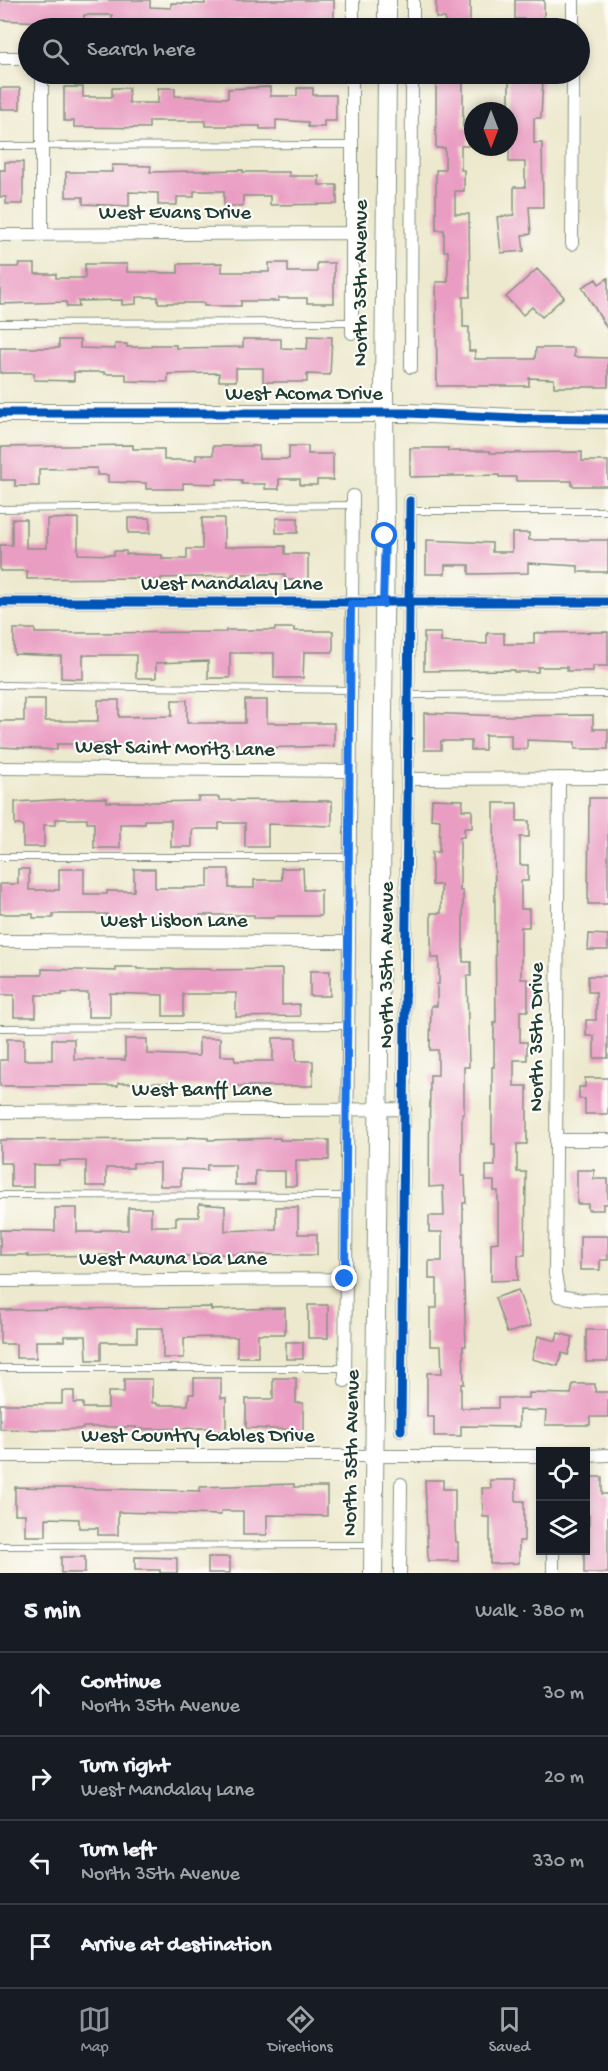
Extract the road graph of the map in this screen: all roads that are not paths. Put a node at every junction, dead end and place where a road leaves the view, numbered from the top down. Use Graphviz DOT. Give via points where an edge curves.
graph roads {
  1 [pos="353,0"];
  2 [pos="387,0"];
  3 [pos="413,0"];
  4 [pos="573,0"];
  5 [pos="353,18"];
  6 [pos="387,18"];
  7 [pos="413,18"];
  8 [pos="573,18"];
  9 [pos="0,58"];
  10 [pos="18,58"];
  11 [pos="42,84"];
  12 [pos="352,84"];
  13 [pos="387,84"];
  14 [pos="412,84"];
  15 [pos="573,84"];
  16 [pos="352,145"];
  17 [pos="0,146"];
  18 [pos="42,146"];
  19 [pos="351,233"];
  20 [pos="42,234"];
  21 [pos="0,235"];
  22 [pos="572,244"];
  23 [pos="0,323"];
  24 [pos="352,327"];
  25 [pos="411,367"];
  26 [pos="384,412"];
  27 [pos="0,413"];
  28 [pos="608,419"];
  29 [pos="352,501"];
  30 [pos="410,506"];
  31 [pos="0,509"];
  32 [pos="608,512"];
  33 [pos="0,602"];
  34 [pos="608,602"];
  35 [pos="351,604"];
  36 [pos="383,604"];
  37 [pos="408,604"];
  38 [pos="0,685"];
  39 [pos="351,690"];
  40 [pos="608,694"];
  41 [pos="408,695"];
  42 [pos="0,768"];
  43 [pos="351,771"];
  44 [pos="559,778"];
  45 [pos="608,778"];
  46 [pos="407,779"];
  47 [pos="0,857"];
  48 [pos="350,857"];
  49 [pos="0,941"];
  50 [pos="349,942"];
  51 [pos="347,1026"];
  52 [pos="0,1028"];
  53 [pos="379,1109"];
  54 [pos="405,1109"];
  55 [pos="346,1110"];
  56 [pos="0,1112"];
  57 [pos="557,1140"];
  58 [pos="608,1140"];
  59 [pos="0,1196"];
  60 [pos="346,1196"];
  61 [pos="345,1279"];
  62 [pos="0,1281"];
  63 [pos="608,1299"];
  64 [pos="0,1368"];
  65 [pos="345,1374"];
  66 [pos="401,1430"];
  67 [pos="608,1455"];
  68 [pos="0,1456"];
  69 [pos="536,1456"];
  70 [pos="590,1456"];
  71 [pos="376,1457"];
  72 [pos="401,1484"];
  73 [pos="374,1545"];
  74 [pos="0,1546"];
  75 [pos="553,1555"];
  76 [pos="373,1573"];
  77 [pos="400,1573"];
  78 [pos="553,1573"];
  1 -- 5 [label="street"];
  2 -- 6 [label="main road"];
  3 -- 7 [label="street"];
  4 -- 8 [label="street"];
  9 -- 10 [label="street"];
  11 -- 18 [label="street"];
  12 -- 16 [label="street, North 35th Avenue"];
  13 -- 26 [label="main road, North 35th Avenue"];
  14 -- 25 [label="street"];
  15 -- 22 [label="street"];
  16 -- 18 [label="lane"];
  16 -- 19 [label="street, North 35th Avenue"];
  17 -- 18 [label="lane"];
  18 -- 20 [label="street"];
  19 -- 20 [label="street, West Evans Drive"];
  19 -- 24 [label="street, North 35th Avenue"];
  20 -- 21 [label="street, West Evans Drive"];
  23 -- 24 [label="lane"];
  26 -- 27 [label="main road, West Acoma Drive"];
  26 -- 28 [label="main road, West Acoma Drive"];
  26 -- 36 [label="main road, North 35th Avenue"];
  29 -- 31 [label="lane"];
  29 -- 35 [label="street, North 35th Avenue"];
  30 -- 32 [label="lane"];
  30 -- 37 [label="street, North 35th Avenue"];
  33 -- 35 [label="street, West Mandalay Lane"];
  34 -- 37 [label="street, West Mandalay Lane"];
  35 -- 36 [label="street, West Mandalay Lane"];
  35 -- 39 [label="street, North 35th Avenue"];
  36 -- 37 [label="street, West Mandalay Lane"];
  36 -- 53 [label="main road, North 35th Avenue"];
  37 -- 41 [label="street, North 35th Avenue"];
  38 -- 39 [label="lane"];
  39 -- 43 [label="street, North 35th Avenue"];
  40 -- 41 [label="lane"];
  41 -- 46 [label="street, North 35th Avenue"];
  42 -- 43 [label="street, West Saint Moritz Lane"];
  43 -- 48 [label="street, North 35th Avenue"];
  44 -- 45 [label="street"];
  44 -- 46 [label="street"];
  44 -- 57 [label="street, North 35th Drive"];
  46 -- 54 [label="street, North 35th Avenue"];
  47 -- 48 [label="lane"];
  48 -- 50 [label="street, North 35th Avenue"];
  49 -- 50 [label="street, West Lisbon Lane"];
  50 -- 51 [label="street, North 35th Avenue"];
  51 -- 52 [label="lane"];
  51 -- 55 [label="street, North 35th Avenue"];
  53 -- 54 [label="street, West Banff Lane"];
  53 -- 55 [label="street, West Banff Lane"];
  53 -- 71 [label="main road, North 35th Avenue"];
  54 -- 66 [label="street, North 35th Avenue"];
  55 -- 56 [label="street, West Banff Lane"];
  55 -- 60 [label="street, North 35th Avenue"];
  57 -- 58 [label="street"];
  57 -- 63 [label="street, North 35th Drive" via="555,1274 559,1296"];
  59 -- 60 [label="lane"];
  60 -- 61 [label="street, North 35th Avenue"];
  61 -- 62 [label="street, West Mauna Loa Lane"];
  61 -- 65 [label="street, North 35th Avenue"];
  64 -- 65 [label="lane"];
  67 -- 70 [label="street"];
  68 -- 71 [label="street, West Country Gables Drive"];
  69 -- 71 [label="street, West Country Gables Drive"];
  71 -- 73 [label="main road, North 35th Avenue"];
  72 -- 77 [label="street"];
  73 -- 74 [label="lane"];
  73 -- 76 [label="main road, North 35th Avenue"];
  75 -- 78 [label="street"];
}
